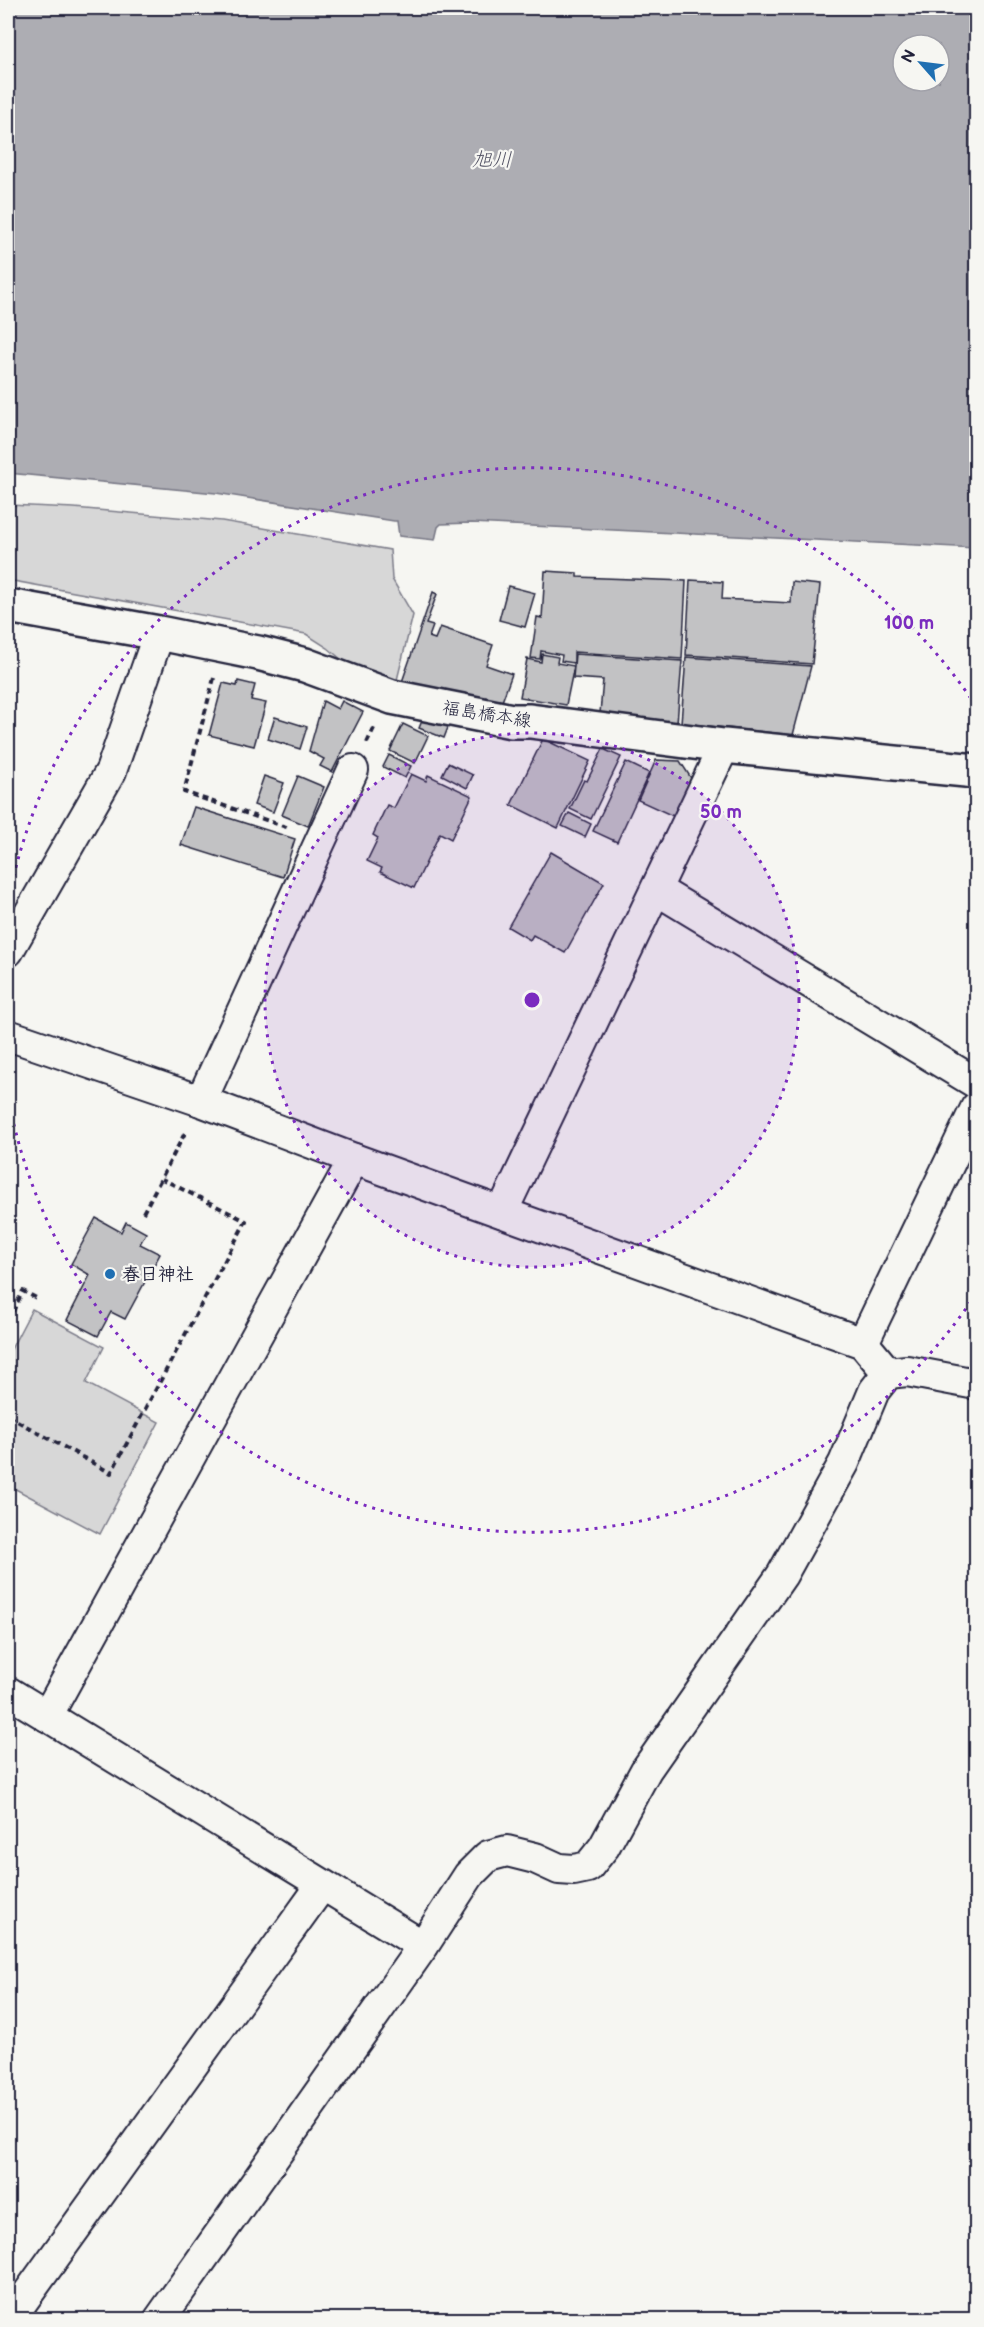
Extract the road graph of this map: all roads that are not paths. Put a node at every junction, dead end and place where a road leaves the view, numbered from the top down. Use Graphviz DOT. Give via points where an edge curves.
graph roads {
  1 [pos="8,606"];
  2 [pos="159,633"];
  3 [pos="724,746"];
  4 [pos="353,770"];
  5 [pos="976,771"];
  6 [pos="657,890"];
  7 [pos="8,951"];
  8 [pos="8,1035"];
  9 [pos="976,1083"];
  10 [pos="201,1101"];
  11 [pos="976,1108"];
  12 [pos="354,1159"];
  13 [pos="502,1212"];
  14 [pos="863,1343"];
  15 [pos="888,1373"];
  16 [pos="976,1384"];
  17 [pos="8,1692"];
  18 [pos="48,1716"];
  19 [pos="322,1885"];
  20 [pos="423,1946"];
  21 [pos="9,2319"];
  22 [pos="159,2319"];
  1 -- 2 [label="main road, 福島橋本線"];
  2 -- 3 [label="main road, 福島橋本線" via="305,665 389,697 512,721"];
  2 -- 7 [label="street" via="111,771"];
  3 -- 5 [label="main road, 福島橋本線"];
  3 -- 6 [label="street"];
  4 -- 10 [label="street"];
  6 -- 9 [label="street"];
  6 -- 13 [label="street"];
  8 -- 10 [label="street"];
  10 -- 12 [label="street"];
  11 -- 14 [label="street"];
  12 -- 13 [label="street"];
  12 -- 18 [label="street"];
  13 -- 14 [label="street"];
  14 -- 15 [label="street"];
  15 -- 16 [label="street" via="907,1371"];
  15 -- 20 [label="street" via="874,1391 844,1463 782,1575 646,1770 604,1847 588,1867 559,1869 507,1851 488,1856 470,1875"];
  17 -- 18 [label="street"];
  18 -- 19 [label="street"];
  19 -- 20 [label="street"];
  19 -- 21 [label="street"];
  20 -- 22 [label="street"];
}
